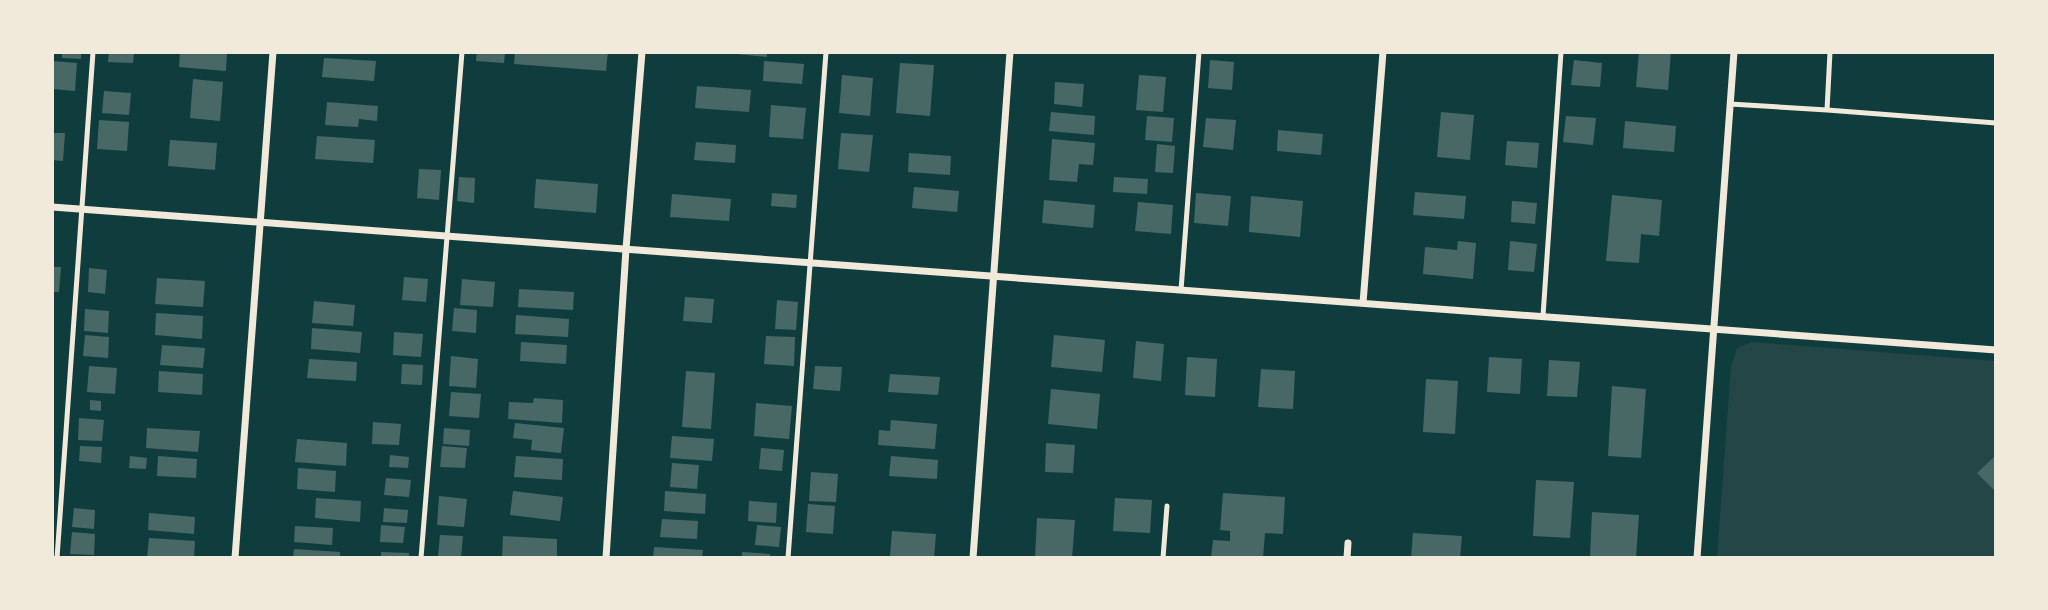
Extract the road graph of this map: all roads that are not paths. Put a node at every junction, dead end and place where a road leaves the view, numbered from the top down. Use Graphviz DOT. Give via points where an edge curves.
graph roads {
  1 [pos="93,52"];
  2 [pos="273,52"];
  3 [pos="461,52"];
  4 [pos="642,52"];
  5 [pos="826,52"];
  6 [pos="1010,52"];
  7 [pos="1199,52"];
  8 [pos="1383,52"];
  9 [pos="1561,52"];
  10 [pos="1734,52"];
  11 [pos="1830,52"];
  12 [pos="1730,104"];
  13 [pos="1827,110"];
  14 [pos="1996,123"];
  15 [pos="52,207"];
  16 [pos="82,209"];
  17 [pos="261,222"];
  18 [pos="448,236"];
  19 [pos="626,249"];
  20 [pos="811,263"];
  21 [pos="994,276"];
  22 [pos="1181,290"];
  23 [pos="1363,303"];
  24 [pos="1543,316"];
  25 [pos="1714,329"];
  26 [pos="1996,350"];
  27 [pos="1167,506"];
  28 [pos="1348,543"];
  29 [pos="57,558"];
  30 [pos="235,558"];
  31 [pos="421,558"];
  32 [pos="606,558"];
  33 [pos="788,558"];
  34 [pos="973,558"];
  35 [pos="1163,558"];
  36 [pos="1347,558"];
  37 [pos="1697,558"];
  1 -- 16 [label="lane"];
  2 -- 17 [label="street"];
  3 -- 18 [label="lane"];
  4 -- 19 [label="street"];
  5 -- 20 [label="lane"];
  6 -- 21 [label="street"];
  7 -- 22 [label="lane"];
  8 -- 23 [label="street"];
  9 -- 24 [label="lane"];
  10 -- 12 [label="street"];
  11 -- 13 [label="lane"];
  12 -- 13 [label="lane"];
  12 -- 25 [label="street"];
  13 -- 14 [label="lane"];
  15 -- 16 [label="street"];
  16 -- 17 [label="street"];
  16 -- 29 [label="lane"];
  17 -- 18 [label="street"];
  17 -- 30 [label="street"];
  18 -- 19 [label="street"];
  18 -- 31 [label="lane"];
  19 -- 20 [label="street"];
  19 -- 32 [label="street"];
  20 -- 21 [label="street"];
  20 -- 33 [label="lane"];
  21 -- 22 [label="street"];
  21 -- 34 [label="street"];
  22 -- 23 [label="street"];
  23 -- 24 [label="street"];
  24 -- 25 [label="street"];
  25 -- 26 [label="street"];
  25 -- 37 [label="street"];
  27 -- 35 [label="lane"];
  28 -- 36 [label="street"];
}
